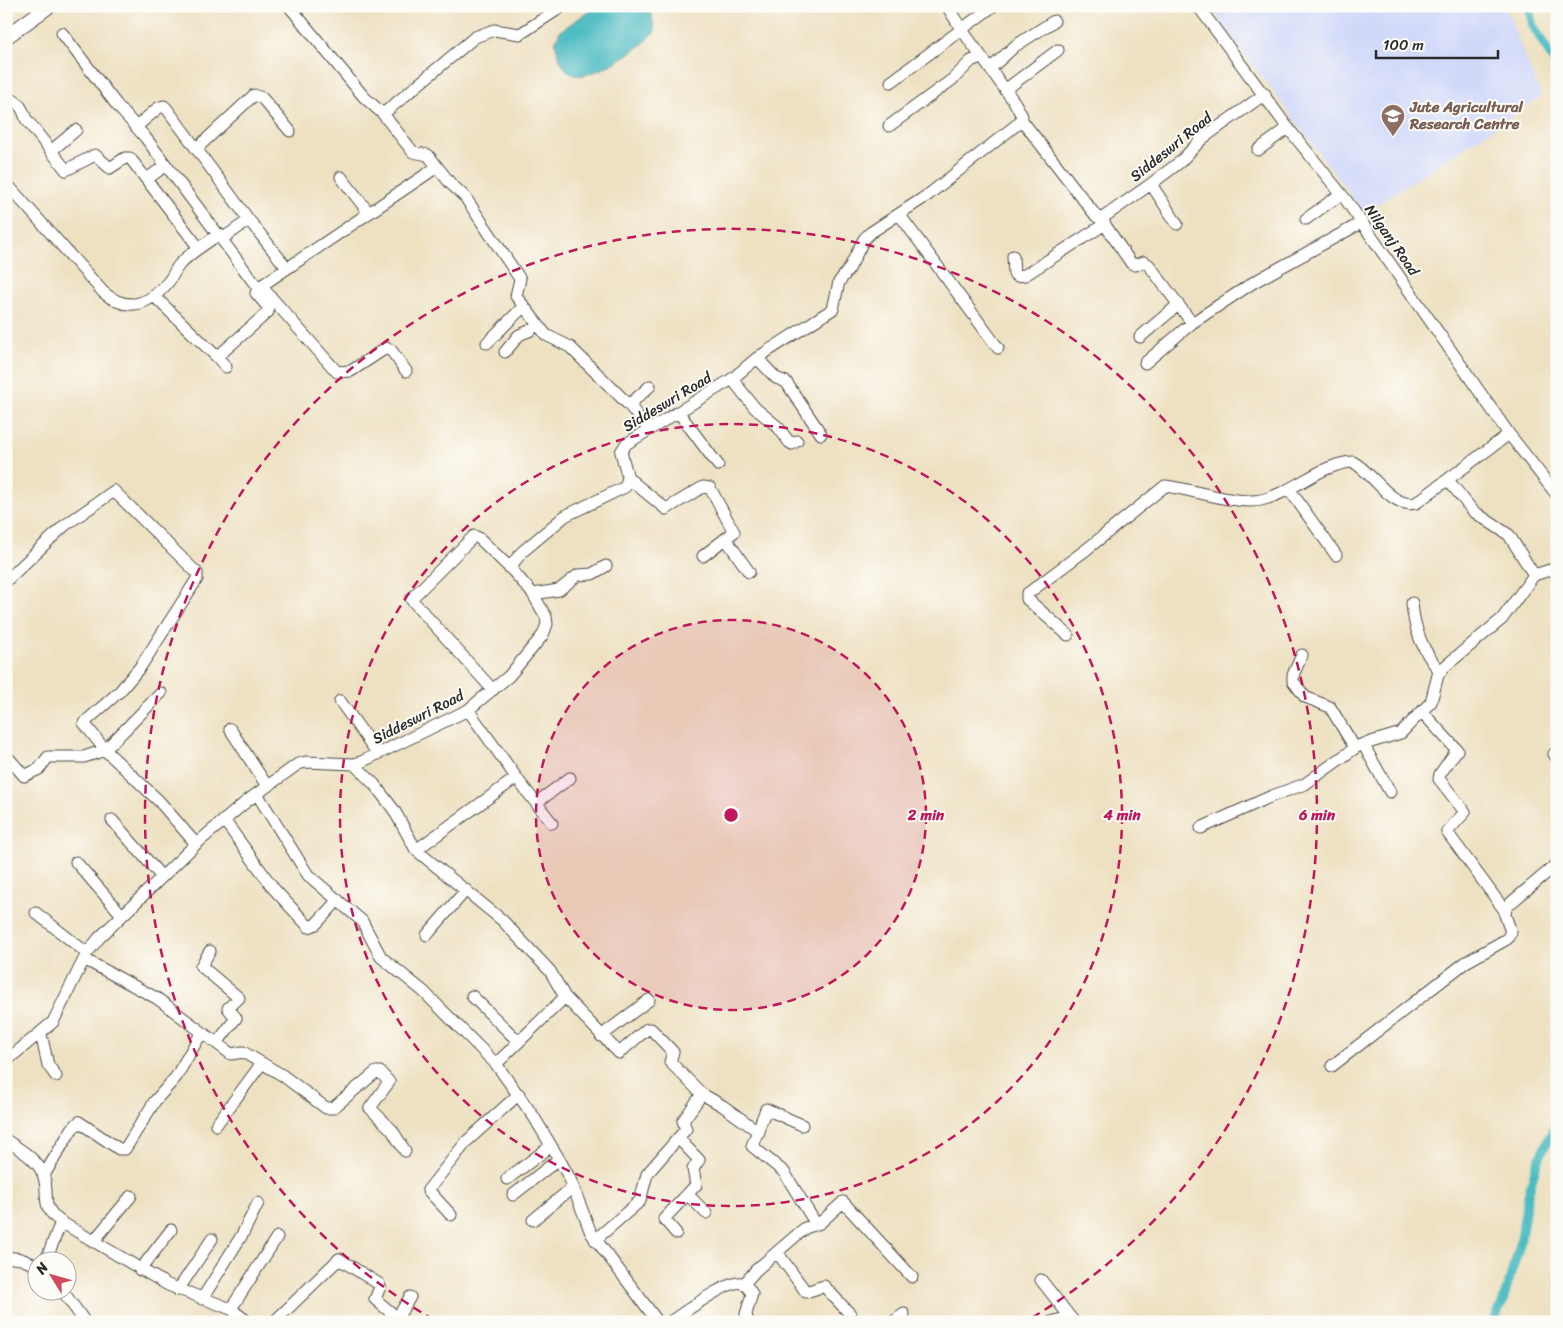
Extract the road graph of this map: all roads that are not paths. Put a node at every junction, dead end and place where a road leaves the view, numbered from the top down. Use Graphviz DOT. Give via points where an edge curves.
graph roads {
  1 [pos="49,6"];
  2 [pos="289,6"];
  3 [pos="563,6"];
  4 [pos="947,6"];
  5 [pos="993,6"];
  6 [pos="1198,6"];
  7 [pos="1054,21"];
  8 [pos="962,30"];
  9 [pos="62,33"];
  10 [pos="6,37"];
  11 [pos="1058,50"];
  12 [pos="981,57"];
  13 [pos="990,69"];
  14 [pos="891,82"];
  15 [pos="1005,90"];
  16 [pos="1265,94"];
  17 [pos="6,105"];
  18 [pos="383,114"];
  19 [pos="1022,120"];
  20 [pos="888,126"];
  21 [pos="136,127"];
  22 [pos="1288,128"];
  23 [pos="76,130"];
  24 [pos="290,131"];
  25 [pos="196,150"];
  26 [pos="1258,150"];
  27 [pos="51,151"];
  28 [pos="166,165"];
  29 [pos="436,167"];
  30 [pos="341,177"];
  31 [pos="147,179"];
  32 [pos="6,183"];
  33 [pos="1151,184"];
  34 [pos="1340,194"];
  35 [pos="369,213"];
  36 [pos="899,214"];
  37 [pos="1306,219"];
  38 [pos="248,220"];
  39 [pos="1103,221"];
  40 [pos="1361,223"];
  41 [pos="1177,224"];
  42 [pos="221,237"];
  43 [pos="199,248"];
  44 [pos="1013,256"];
  45 [pos="287,268"];
  46 [pos="260,287"];
  47 [pos="154,296"];
  48 [pos="1178,305"];
  49 [pos="524,306"];
  50 [pos="1192,323"];
  51 [pos="538,324"];
  52 [pos="1140,337"];
  53 [pos="487,343"];
  54 [pos="998,348"];
  55 [pos="505,352"];
  56 [pos="217,357"];
  57 [pos="757,358"];
  58 [pos="1145,363"];
  59 [pos="226,367"];
  60 [pos="406,371"];
  61 [pos="732,379"];
  62 [pos="650,386"];
  63 [pos="629,405"];
  64 [pos="679,413"];
  65 [pos="649,430"];
  66 [pos="821,434"];
  67 [pos="1510,434"];
  68 [pos="797,441"];
  69 [pos="718,465"];
  70 [pos="628,478"];
  71 [pos="1448,480"];
  72 [pos="1289,489"];
  73 [pos="1557,495"];
  74 [pos="726,539"];
  75 [pos="1336,555"];
  76 [pos="703,556"];
  77 [pos="606,566"];
  78 [pos="512,570"];
  79 [pos="1557,571"];
  80 [pos="749,572"];
  81 [pos="1534,575"];
  82 [pos="6,582"];
  83 [pos="532,594"];
  84 [pos="1412,603"];
  85 [pos="1068,636"];
  86 [pos="1302,655"];
  87 [pos="1440,671"];
  88 [pos="493,690"];
  89 [pos="161,693"];
  90 [pos="340,701"];
  91 [pos="468,710"];
  92 [pos="1422,712"];
  93 [pos="230,729"];
  94 [pos="1359,746"];
  95 [pos="105,750"];
  96 [pos="378,754"];
  97 [pos="7,757"];
  98 [pos="354,764"];
  99 [pos="516,778"];
  100 [pos="570,778"];
  101 [pos="267,786"];
  102 [pos="1390,792"];
  103 [pos="257,794"];
  104 [pos="536,803"];
  105 [pos="112,820"];
  106 [pos="224,820"];
  107 [pos="552,823"];
  108 [pos="1201,828"];
  109 [pos="196,844"];
  110 [pos="416,850"];
  111 [pos="76,862"];
  112 [pos="1557,864"];
  113 [pos="161,876"];
  114 [pos="466,890"];
  115 [pos="338,900"];
  116 [pos="1505,911"];
  117 [pos="36,912"];
  118 [pos="122,915"];
  119 [pos="427,936"];
  120 [pos="210,951"];
  121 [pos="85,956"];
  122 [pos="472,996"];
  123 [pos="565,998"];
  124 [pos="649,1000"];
  125 [pos="202,1032"];
  126 [pos="42,1034"];
  127 [pos="601,1036"];
  128 [pos="520,1042"];
  129 [pos="217,1043"];
  130 [pos="6,1061"];
  131 [pos="262,1063"];
  132 [pos="496,1064"];
  133 [pos="1332,1066"];
  134 [pos="56,1076"];
  135 [pos="518,1094"];
  136 [pos="702,1094"];
  137 [pos="216,1125"];
  138 [pos="802,1125"];
  139 [pos="758,1132"];
  140 [pos="678,1138"];
  141 [pos="6,1140"];
  142 [pos="551,1146"];
  143 [pos="405,1151"];
  144 [pos="559,1159"];
  145 [pos="44,1175"];
  146 [pos="507,1179"];
  147 [pos="573,1187"];
  148 [pos="513,1195"];
  149 [pos="688,1195"];
  150 [pos="131,1196"];
  151 [pos="258,1203"];
  152 [pos="706,1213"];
  153 [pos="451,1215"];
  154 [pos="533,1220"];
  155 [pos="62,1222"];
  156 [pos="816,1224"];
  157 [pos="171,1230"];
  158 [pos="676,1233"];
  159 [pos="276,1236"];
  160 [pos="212,1239"];
  161 [pos="595,1240"];
  162 [pos="93,1242"];
  163 [pos="50,1250"];
  164 [pos="777,1252"];
  165 [pos="6,1257"];
  166 [pos="28,1262"];
  167 [pos="140,1270"];
  168 [pos="912,1277"];
  169 [pos="1041,1280"];
  170 [pos="744,1284"];
  171 [pos="178,1290"];
  172 [pos="410,1297"];
  173 [pos="202,1299"];
  174 [pos="69,1300"];
  175 [pos="231,1309"];
  176 [pos="904,1314"];
  177 [pos="851,1315"];
  178 [pos="1072,1319"];
  179 [pos="400,1320"];
  180 [pos="85,1322"];
  181 [pos="248,1322"];
  182 [pos="274,1322"];
  183 [pos="658,1322"];
  184 [pos="670,1322"];
  185 [pos="748,1322"];
  186 [pos="893,1322"];
  187 [pos="1052,1322"];
  1 -- 10 [label="main road"];
  2 -- 18 [label="street" via="364,97"];
  3 -- 18 [label="street" via="520,34 494,30 475,37"];
  4 -- 8 [label="street"];
  5 -- 8 [label="street"];
  6 -- 16 [label="street, Nilganj Road"];
  7 -- 13 [label="street" via="1015,46"];
  8 -- 12 [label="street"];
  8 -- 14 [label="street"];
  9 -- 21 [label="street"];
  11 -- 15 [label="street"];
  12 -- 13 [label="street"];
  12 -- 20 [label="street" via="971,61"];
  13 -- 15 [label="street"];
  15 -- 19 [label="street"];
  16 -- 22 [label="street, Nilganj Road"];
  16 -- 33 [label="street, Siddeswri Road" via="1203,138 1180,162"];
  17 -- 27 [label="street" via="16,101 26,120"];
  18 -- 29 [label="street" via="413,152 428,155"];
  19 -- 36 [label="street, Siddeswri Road" via="928,195"];
  19 -- 39 [label="street"];
  21 -- 25 [label="street" via="164,106"];
  21 -- 28 [label="street"];
  22 -- 26 [label="street"];
  22 -- 34 [label="street, Nilganj Road"];
  23 -- 27 [label="street"];
  24 -- 25 [label="street" via="262,98 254,95"];
  25 -- 38 [label="street"];
  27 -- 31 [label="street" via="67,171 95,155 110,168 130,158"];
  28 -- 31 [label="street"];
  28 -- 42 [label="street"];
  29 -- 35 [label="street"];
  29 -- 49 [label="street" via="465,197 520,279 515,294"];
  30 -- 35 [label="street"];
  31 -- 43 [label="street"];
  32 -- 47 [label="street" via="109,298 135,304"];
  33 -- 39 [label="street, Siddeswri Road"];
  33 -- 41 [label="street"];
  34 -- 37 [label="street"];
  34 -- 40 [label="street, Nilganj Road"];
  35 -- 45 [label="street"];
  36 -- 54 [label="street"];
  36 -- 57 [label="street, Siddeswri Road" via="864,239 839,282 833,309"];
  38 -- 42 [label="street"];
  38 -- 45 [label="street"];
  39 -- 44 [label="street, Siddeswri Road" via="1025,275 1014,274"];
  39 -- 48 [label="street" via="1131,263 1146,263"];
  40 -- 50 [label="street" via="1254,282"];
  40 -- 67 [label="street, Nilganj Road"];
  42 -- 43 [label="street"];
  42 -- 46 [label="street"];
  43 -- 47 [label="street" via="180,263"];
  45 -- 46 [label="street"];
  46 -- 56 [label="street" via="256,293 268,312"];
  46 -- 60 [label="street" via="337,372 351,371 386,348"];
  47 -- 56 [label="street"];
  48 -- 50 [label="street"];
  48 -- 52 [label="street"];
  49 -- 51 [label="street"];
  49 -- 53 [label="street"];
  50 -- 58 [label="street"];
  51 -- 55 [label="street" via="518,336"];
  51 -- 63 [label="street" via="549,337 570,347"];
  56 -- 59 [label="street"];
  57 -- 61 [label="street, Siddeswri Road"];
  57 -- 66 [label="street" via="776,378 785,381"];
  61 -- 64 [label="street, Siddeswri Road"];
  61 -- 68 [label="street" via="789,442"];
  62 -- 63 [label="street"];
  63 -- 65 [label="street"];
  64 -- 65 [label="street, Siddeswri Road"];
  64 -- 69 [label="street"];
  65 -- 70 [label="street, Siddeswri Road" via="622,447 621,458"];
  67 -- 71 [label="street"];
  67 -- 73 [label="street, Nilganj Road"];
  70 -- 74 [label="street" via="666,509 702,487 708,487 734,530"];
  70 -- 78 [label="street" via="621,491 585,505 553,525 517,557"];
  71 -- 72 [label="street" via="1416,503 1404,505 1353,462 1343,463"];
  71 -- 81 [label="street" via="1473,511 1509,535"];
  72 -- 75 [label="street"];
  72 -- 85 [label="street" via="1254,501 1161,488 1027,594 1027,599"];
  74 -- 76 [label="street"];
  74 -- 80 [label="street"];
  77 -- 83 [label="street" via="592,574 578,574 559,590"];
  78 -- 83 [label="street, Siddeswri Road"];
  78 -- 88 [label="street, Siddeswri Road" via="474,536 411,599"];
  79 -- 81 [label="street"];
  81 -- 87 [label="street" via="1502,619"];
  82 -- 95 [label="street" via="64,526 114,491 197,573 197,579 141,666 120,691 85,720 84,726"];
  83 -- 88 [label="street, Siddeswri Road" via="546,617 547,629 509,676"];
  84 -- 87 [label="street" via="1420,640"];
  86 -- 94 [label="street" via="1293,681 1305,697 1330,707"];
  87 -- 92 [label="street" via="1431,702"];
  88 -- 91 [label="street, Siddeswri Road"];
  89 -- 95 [label="street"];
  90 -- 96 [label="street"];
  91 -- 96 [label="street, Siddeswri Road"];
  91 -- 99 [label="street"];
  92 -- 94 [label="street" via="1401,733"];
  92 -- 116 [label="street" via="1457,750 1439,776 1465,812 1447,832"];
  93 -- 101 [label="street"];
  94 -- 102 [label="street"];
  94 -- 108 [label="street" via="1305,784"];
  95 -- 97 [label="street" via="84,757 48,757 39,768 24,776"];
  95 -- 109 [label="street" via="159,801"];
  96 -- 98 [label="street, Siddeswri Road"];
  98 -- 101 [label="street, Siddeswri Road" via="302,763"];
  98 -- 110 [label="street" via="394,810"];
  99 -- 104 [label="street"];
  99 -- 110 [label="street"];
  100 -- 104 [label="street"];
  101 -- 103 [label="street, Siddeswri Road"];
  103 -- 106 [label="street, Siddeswri Road"];
  103 -- 115 [label="street" via="308,875"];
  104 -- 107 [label="street"];
  105 -- 113 [label="street"];
  106 -- 109 [label="street, Siddeswri Road"];
  106 -- 115 [label="street" via="278,894 309,927 316,924"];
  109 -- 113 [label="street, Siddeswri Road"];
  110 -- 114 [label="street"];
  111 -- 118 [label="street"];
  112 -- 116 [label="street" via="1510,902"];
  113 -- 118 [label="street, Siddeswri Road"];
  114 -- 119 [label="street"];
  114 -- 123 [label="street" via="502,920 550,971"];
  115 -- 132 [label="street" via="364,923 381,957 423,991"];
  116 -- 133 [label="street" via="1511,929 1507,939 1466,962"];
  117 -- 121 [label="street"];
  118 -- 121 [label="street, Siddeswri Road"];
  120 -- 129 [label="street" via="201,966 239,998 228,1008 236,1018"];
  121 -- 125 [label="street" via="158,999"];
  121 -- 126 [label="street, Siddeswri Road" via="58,1014"];
  122 -- 128 [label="street"];
  123 -- 127 [label="street"];
  123 -- 128 [label="street"];
  124 -- 127 [label="street"];
  125 -- 129 [label="street"];
  125 -- 145 [label="street" via="176,1077 155,1100 125,1150 81,1122 77,1123"];
  126 -- 130 [label="street, Siddeswri Road"];
  126 -- 134 [label="street" via="48,1065"];
  127 -- 136 [label="street" via="619,1054 651,1029 673,1052 670,1062"];
  128 -- 132 [label="street"];
  129 -- 131 [label="street" via="231,1054 243,1052"];
  131 -- 137 [label="street"];
  131 -- 143 [label="street" via="322,1107 330,1109 380,1072 389,1082 370,1108 392,1130"];
  132 -- 135 [label="street"];
  135 -- 142 [label="street"];
  135 -- 153 [label="street" via="467,1141 428,1190"];
  136 -- 139 [label="street"];
  136 -- 140 [label="street" via="683,1121 687,1128"];
  138 -- 139 [label="street" via="766,1109"];
  139 -- 156 [label="street" via="753,1148 784,1172"];
  140 -- 149 [label="street" via="699,1160 693,1169 696,1185"];
  140 -- 161 [label="street" via="647,1174 640,1201"];
  141 -- 145 [label="street" via="32,1158"];
  142 -- 144 [label="street"];
  142 -- 146 [label="street"];
  144 -- 147 [label="street"];
  144 -- 148 [label="street"];
  145 -- 155 [label="street" via="46,1206"];
  147 -- 154 [label="street"];
  147 -- 161 [label="street"];
  149 -- 152 [label="street"];
  149 -- 158 [label="street" via="664,1219"];
  150 -- 162 [label="street"];
  151 -- 173 [label="street"];
  155 -- 162 [label="street"];
  155 -- 163 [label="street"];
  156 -- 164 [label="street" via="805,1228"];
  156 -- 168 [label="street" via="843,1202"];
  157 -- 167 [label="street"];
  159 -- 175 [label="street"];
  160 -- 171 [label="street"];
  161 -- 183 [label="street"];
  162 -- 167 [label="street"];
  164 -- 170 [label="street"];
  164 -- 177 [label="street" via="806,1292 824,1286"];
  165 -- 166 [label="street"];
  167 -- 171 [label="street"];
  169 -- 178 [label="street"];
  170 -- 184 [label="street" via="737,1283 706,1297"];
  170 -- 185 [label="street" via="753,1296 746,1314"];
  171 -- 173 [label="street"];
  172 -- 179 [label="street"];
  173 -- 175 [label="street"];
  174 -- 180 [label="street"];
  175 -- 181 [label="street"];
  176 -- 186 [label="street"];
  178 -- 187 [label="street"];
  179 -- 182 [label="street" via="376,1299 379,1284 339,1259"];
}
